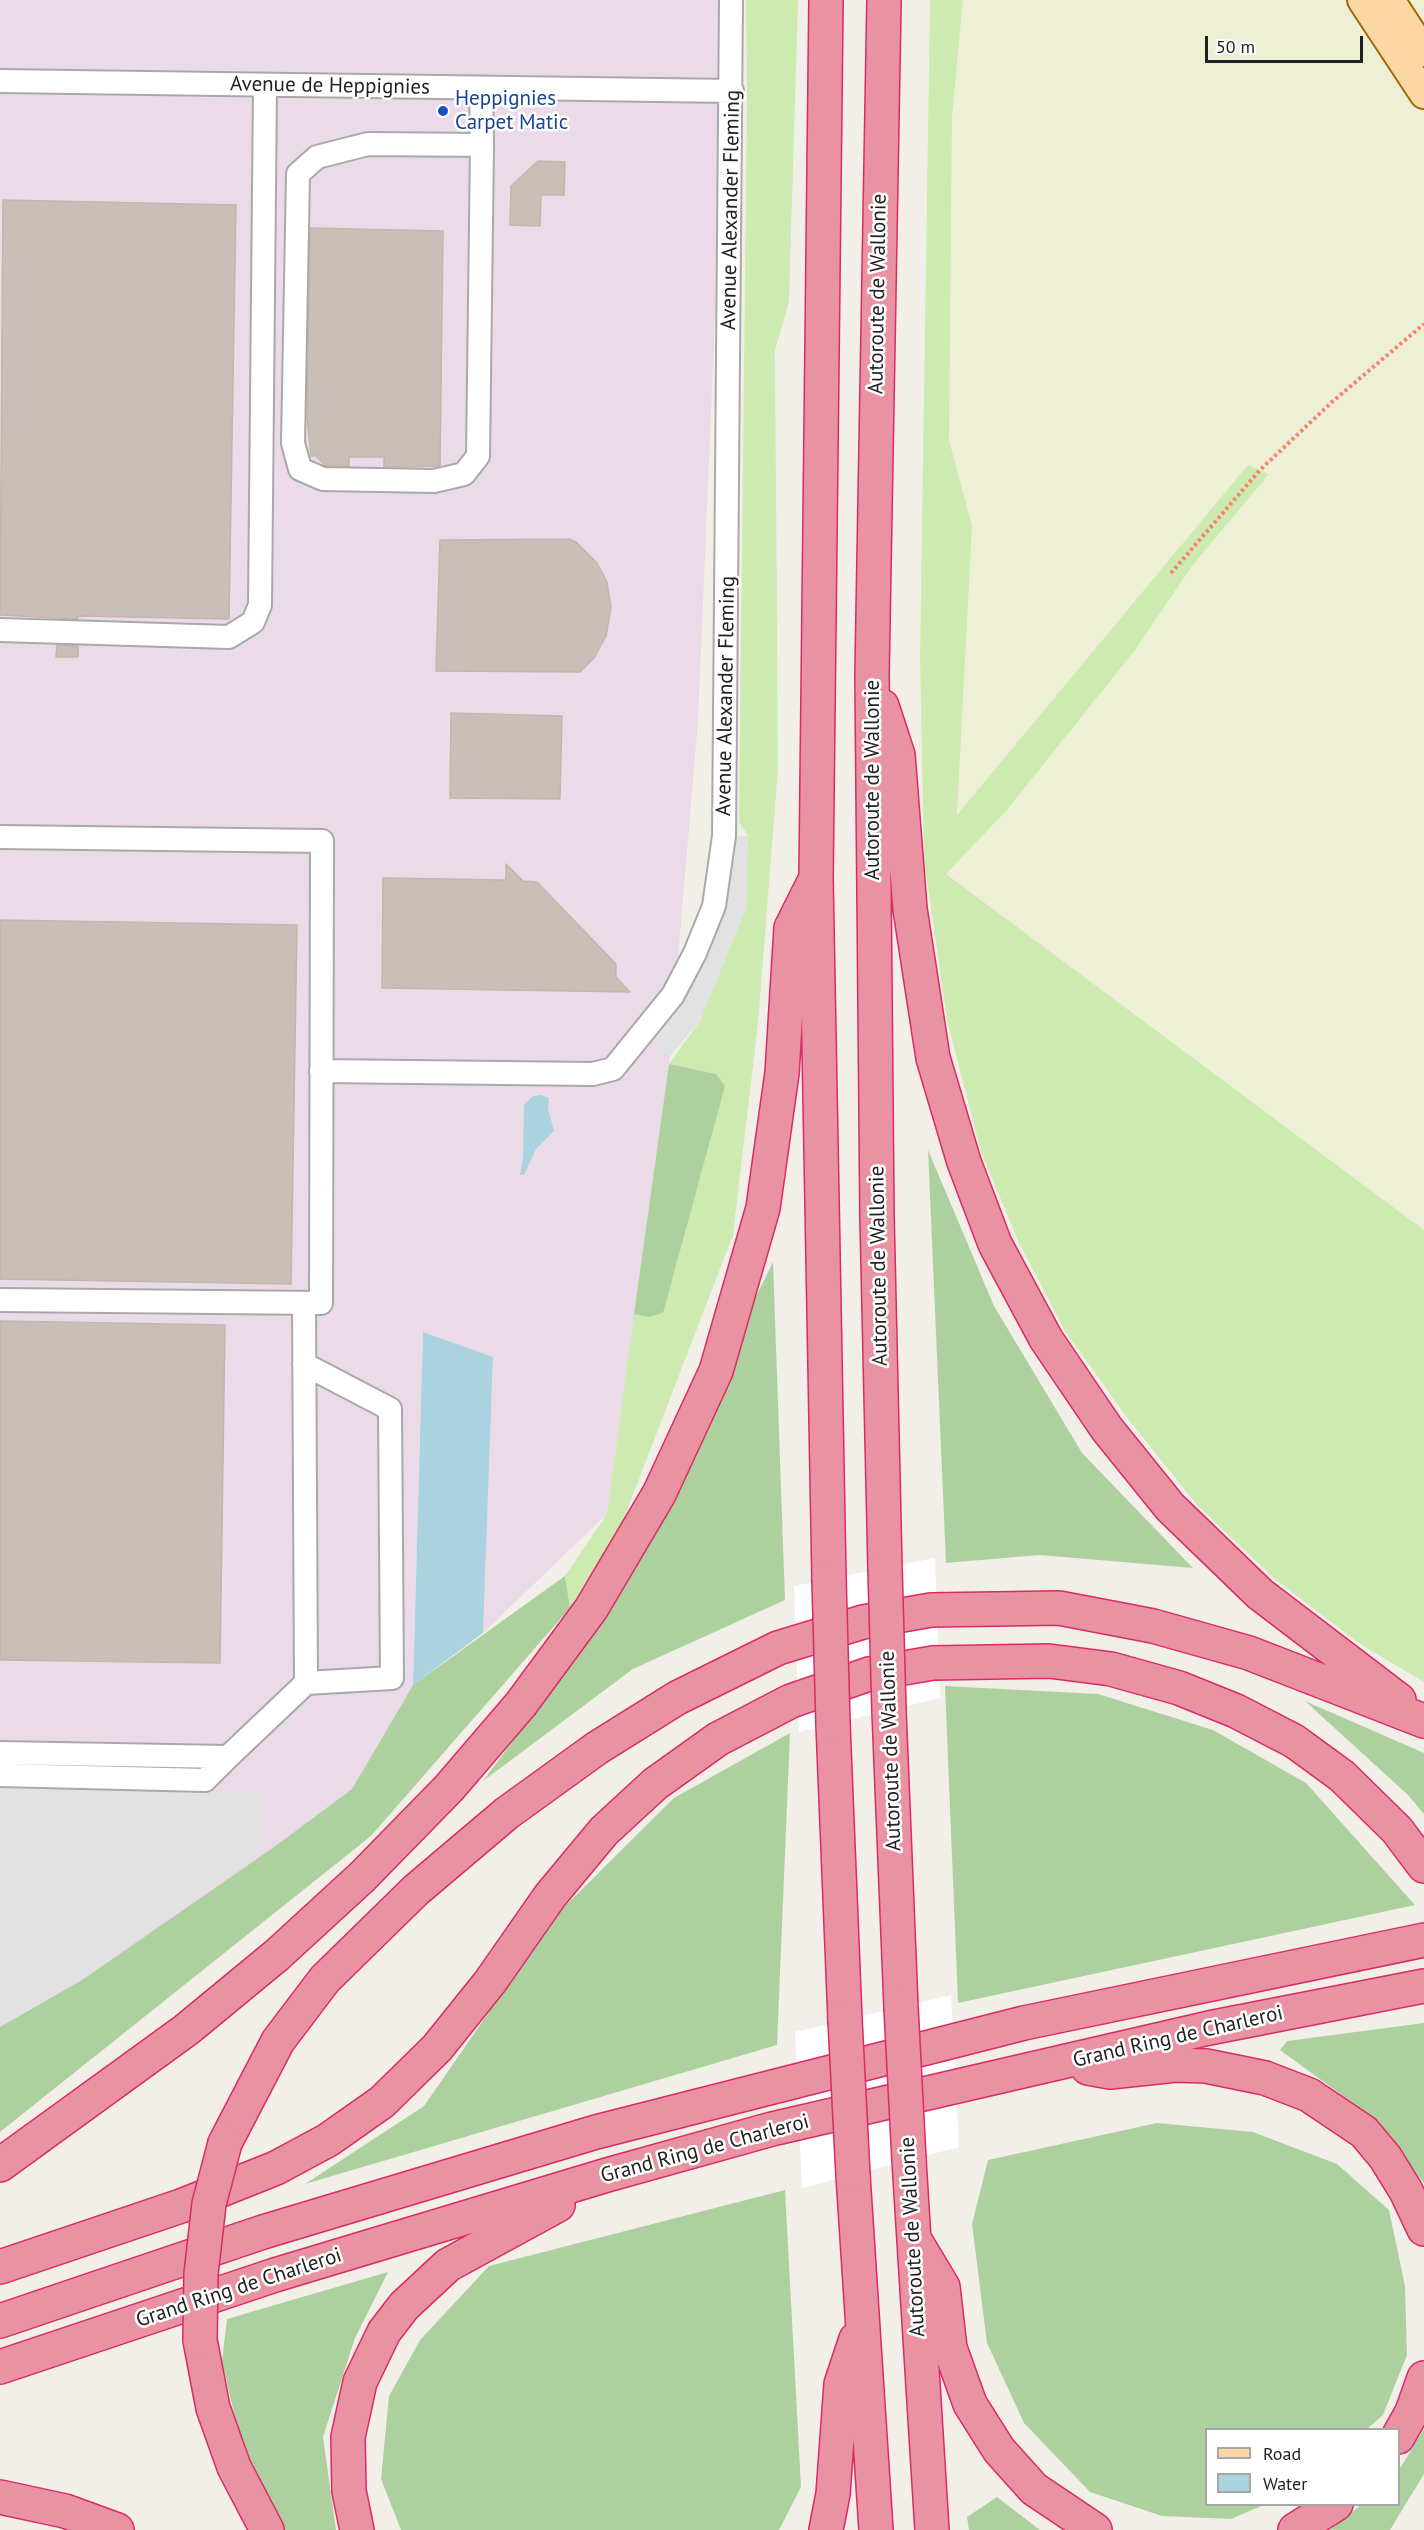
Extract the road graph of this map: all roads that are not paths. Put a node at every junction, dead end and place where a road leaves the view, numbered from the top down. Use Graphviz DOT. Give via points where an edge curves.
graph roads {
  1 [pos="731,0"];
  2 [pos="826,0"];
  3 [pos="884,0"];
  4 [pos="1362,0"];
  5 [pos="1390,0"];
  6 [pos="1424,52"];
  7 [pos="0,81"];
  8 [pos="265,86"];
  9 [pos="481,88"];
  10 [pos="732,91"];
  11 [pos="1424,94"];
  12 [pos="482,145"];
  13 [pos="0,630"];
  14 [pos="872,675"];
  15 [pos="0,837"];
  16 [pos="816,878"];
  17 [pos="321,1071"];
  18 [pos="0,1300"];
  19 [pos="304,1303"];
  20 [pos="304,1364"];
  21 [pos="306,1683"];
  22 [pos="1424,1720"];
  23 [pos="0,1753"];
  24 [pos="228,1757"];
  25 [pos="0,1776"];
  26 [pos="1424,1866"];
  27 [pos="1424,1940"];
  28 [pos="1424,1986"];
  29 [pos="1062,2063"];
  30 [pos="0,2165"];
  31 [pos="607,2175"];
  32 [pos="1424,2229"];
  33 [pos="912,2235"];
  34 [pos="0,2267"];
  35 [pos="0,2321"];
  36 [pos="861,2323"];
  37 [pos="0,2367"];
  38 [pos="1424,2378"];
  39 [pos="1400,2433"];
  40 [pos="0,2497"];
  41 [pos="1334,2506"];
  42 [pos="117,2530"];
  43 [pos="267,2530"];
  44 [pos="357,2530"];
  45 [pos="826,2530"];
  46 [pos="876,2530"];
  47 [pos="932,2530"];
  48 [pos="1095,2530"];
  49 [pos="1294,2530"];
  1 -- 10 [label="street, Avenue Alexander Fleming"];
  2 -- 16 [label="highway"];
  3 -- 14 [label="highway, Autoroute de Wallonie"];
  4 -- 11 [label="main road"];
  5 -- 6 [label="main road"];
  7 -- 8 [label="street, Avenue de Heppignies"];
  8 -- 9 [label="street, Avenue de Heppignies"];
  8 -- 13 [label="street" via="260,605 253,622 229,637"];
  9 -- 10 [label="street, Avenue de Heppignies"];
  9 -- 12 [label="street"];
  10 -- 17 [label="street, Avenue Alexander Fleming" via="724,836 714,906 695,953 673,995 613,1069 593,1074"];
  12 -- 12 [label="street" via="478,456 464,474 434,481 323,479 300,469 293,443 298,174 317,157 368,144"];
  14 -- 22 [label="highway" via="898,755 910,909 933,1058 964,1162 995,1244 1046,1339 1107,1429 1170,1507 1260,1594"];
  14 -- 33 [label="highway, Autoroute de Wallonie, bridge" via="885,1568"];
  15 -- 17 [label="street" via="321,841"];
  16 -- 30 [label="highway" via="791,928 782,1073 764,1208 716,1371 659,1494 591,1609 521,1704 456,1780 362,1877 277,1955 186,2030"];
  16 -- 36 [label="highway, bridge" via="832,1724"];
  17 -- 19 [label="street" via="321,1303"];
  18 -- 19 [label="street"];
  19 -- 20 [label="street"];
  20 -- 21 [label="street"];
  20 -- 21 [label="street" via="390,1409 392,1666 392,1678"];
  21 -- 24 [label="street"];
  22 -- 43 [label="highway, bridge" via="1249,1653 1153,1626 1059,1608 931,1610 863,1622 778,1648 676,1698 597,1748 507,1813 416,1890 325,1979 284,2032 225,2143 207,2216 200,2340 217,2418 234,2467"];
  23 -- 24 [label="street"];
  24 -- 25 [label="street" via="205,1780"];
  26 -- 34 [label="highway" via="1397,1830 1342,1776 1294,1741 1179,1688 1111,1669 1049,1661 933,1663 869,1674 791,1701 718,1738 655,1784 604,1831 550,1896 490,1982 437,2048 382,2102 328,2140 276,2168 181,2206"];
  27 -- 35 [label="highway, Grand Ring de Charleroi" via="1024,2023 596,2132 263,2232"];
  28 -- 29 [label="highway, Grand Ring de Charleroi" via="1209,2028"];
  29 -- 31 [label="highway, Grand Ring de Charleroi" via="772,2129"];
  29 -- 32 [label="highway" via="1110,2072 1176,2065 1231,2069 1309,2095 1364,2132 1385,2157"];
  31 -- 37 [label="highway, Grand Ring de Charleroi" via="274,2275"];
  31 -- 44 [label="highway" via="448,2265 404,2306 384,2332 360,2382 348,2437 349,2491"];
  33 -- 47 [label="highway, Autoroute de Wallonie"];
  33 -- 48 [label="highway" via="943,2287 950,2348 976,2413 999,2450 1034,2489"];
  36 -- 45 [label="highway" via="841,2384 834,2483"];
  36 -- 46 [label="highway"];
  38 -- 39 [label="highway"];
  40 -- 42 [label="highway" via="65,2511"];
  41 -- 49 [label="highway"];
}
